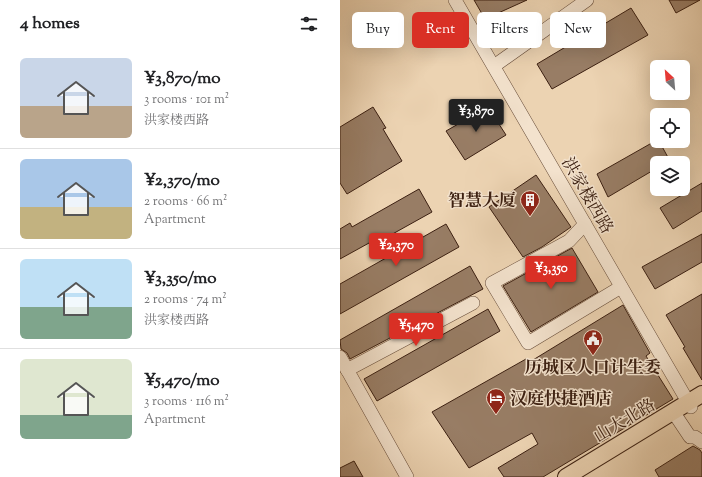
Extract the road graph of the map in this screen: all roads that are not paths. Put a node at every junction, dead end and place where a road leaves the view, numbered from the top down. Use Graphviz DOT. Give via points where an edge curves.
graph roads {
  1 [pos="455,0"];
  2 [pos="587,0"];
  3 [pos="494,66"];
  4 [pos="585,224"];
  5 [pos="621,287"];
  6 [pos="473,303"];
  7 [pos="340,357"];
  8 [pos="347,370"];
  9 [pos="702,394"];
  10 [pos="693,404"];
  11 [pos="676,416"];
  12 [pos="702,442"];
  13 [pos="407,477"];
  14 [pos="566,477"];
  15 [pos="575,477"];
  1 -- 3 [label="street, 洪家楼西路"];
  2 -- 3 [label="street"];
  3 -- 4 [label="street, 洪家楼西路"];
  4 -- 5 [label="street, 洪家楼西路"];
  4 -- 5 [label="street" via="569,241 492,282 496,289 528,343"];
  5 -- 10 [label="street, 洪家楼西路"];
  6 -- 8 [label="street"];
  7 -- 8 [label="street"];
  8 -- 13 [label="street"];
  9 -- 10 [label="main road, 山大北路"];
  10 -- 11 [label="main road, 山大北路"];
  10 -- 14 [label="main road, 山大北路"];
  11 -- 12 [label="street" via="690,437 696,437"];
  11 -- 15 [label="main road, 山大北路"];
}
